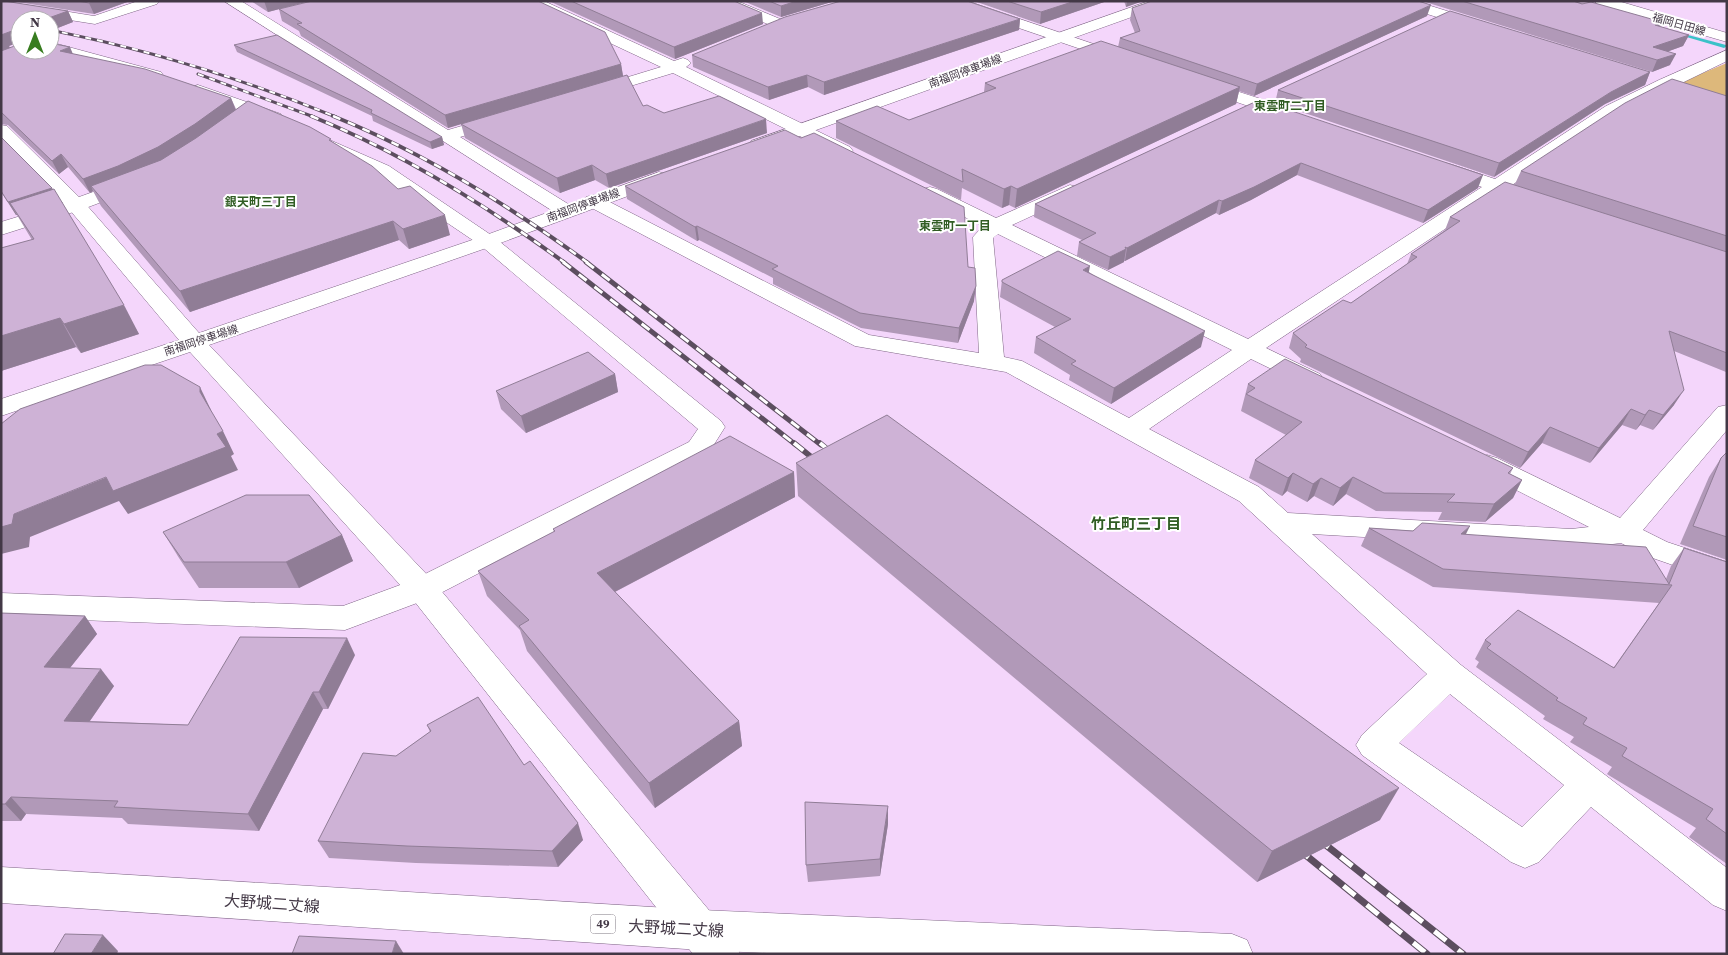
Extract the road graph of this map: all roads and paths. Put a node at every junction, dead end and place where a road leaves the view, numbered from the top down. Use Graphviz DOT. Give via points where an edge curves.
graph roads {
  1 [pos="141,1"];
  2 [pos="152,1"];
  3 [pos="231,1"];
  4 [pos="532,1"];
  5 [pos="724,1"];
  6 [pos="953,1"];
  7 [pos="1163,1"];
  8 [pos="1400,1"];
  9 [pos="1602,1"];
  10 [pos="1,5"];
  11 [pos="1445,15"];
  12 [pos="95,20"];
  13 [pos="1427,24"];
  14 [pos="1491,29"];
  15 [pos="757,33"];
  16 [pos="60,35"];
  17 [pos="1060,37"];
  18 [pos="1727,38"];
  19 [pos="60,39"];
  20 [pos="1727,55"];
  21 [pos="694,59"];
  22 [pos="1135,62"];
  23 [pos="674,67"];
  24 [pos="1182,78"];
  25 [pos="168,80"];
  26 [pos="187,86"];
  27 [pos="583,95"];
  28 [pos="1275,95"];
  29 [pos="1257,103"];
  30 [pos="252,109"];
  31 [pos="1230,116"];
  32 [pos="510,117"];
  33 [pos="1303,119"];
  34 [pos="238,120"];
  35 [pos="287,123"];
  36 [pos="1,130"];
  37 [pos="800,130"];
  38 [pos="313,136"];
  39 [pos="445,136"];
  40 [pos="744,149"];
  41 [pos="860,159"];
  42 [pos="1432,164"];
  43 [pos="678,172"];
  44 [pos="152,176"];
  45 [pos="1085,183"];
  46 [pos="914,186"];
  47 [pos="1496,186"];
  48 [pos="593,201"];
  49 [pos="1551,204"];
  50 [pos="76,205"];
  51 [pos="566,211"];
  52 [pos="994,226"];
  53 [pos="1,229"];
  54 [pos="487,241"];
  55 [pos="193,342"];
  56 [pos="1249,349"];
  57 [pos="992,363"];
  58 [pos="1333,389"];
  59 [pos="1,408"];
  60 [pos="1727,413"];
  61 [pos="1131,429"];
  62 [pos="1466,454"];
  63 [pos="1280,522"];
  64 [pos="1624,533"];
  65 [pos="1727,573"];
  66 [pos="422,589"];
  67 [pos="1,605"];
  68 [pos="1449,674"];
  69 [pos="1589,784"];
  70 [pos="1,885"];
  71 [pos="1727,892"];
  72 [pos="710,942"];
  73 [pos="1214,953"];
  1 -- 12 [label="street"];
  2 -- 12 [label="street"];
  3 -- 39 [label="street" via="267,18"];
  4 -- 23 [label="street"];
  5 -- 15 [label="street" via="787,22"];
  6 -- 17 [label="street"];
  7 -- 17 [label="street, 南福岡停車場線"];
  8 -- 11 [label="street"];
  9 -- 18 [label="street, 福岡日田線"];
  10 -- 12 [label="street"];
  11 -- 13 [label="street"];
  11 -- 14 [label="street"];
  12 -- 16 [label="street"];
  17 -- 22 [label="street"];
  17 -- 37 [label="street, 南福岡停車場線"];
  19 -- 25 [label="street"];
  20 -- 47 [label="street" via="1612,110"];
  21 -- 23 [label="street"];
  23 -- 27 [label="street"];
  23 -- 37 [label="street"];
  24 -- 29 [label="street"];
  26 -- 30 [label="street"];
  28 -- 29 [label="street"];
  29 -- 31 [label="street"];
  29 -- 33 [label="street"];
  30 -- 34 [label="street"];
  30 -- 35 [label="street"];
  32 -- 39 [label="street"];
  36 -- 50 [label="street"];
  37 -- 40 [label="street, 南福岡停車場線"];
  37 -- 41 [label="street"];
  38 -- 54 [label="street" via="382,170"];
  39 -- 51 [label="street"];
  42 -- 47 [label="street"];
  43 -- 48 [label="street, 南福岡停車場線"];
  44 -- 50 [label="street"];
  45 -- 52 [label="street"];
  46 -- 52 [label="street"];
  47 -- 49 [label="street"];
  47 -- 56 [label="street"];
  48 -- 51 [label="street, 南福岡停車場線"];
  48 -- 57 [label="street" via="863,341"];
  50 -- 53 [label="street"];
  50 -- 55 [label="street"];
  51 -- 54 [label="street, 南福岡停車場線"];
  52 -- 56 [label="street"];
  52 -- 57 [label="street" via="983,237"];
  54 -- 55 [label="street, 南福岡停車場線"];
  54 -- 66 [label="street" via="712,427 699,448"];
  55 -- 59 [label="street, 南福岡停車場線"];
  55 -- 66 [label="street"];
  56 -- 58 [label="street"];
  56 -- 61 [label="street"];
  57 -- 61 [label="street" via="1013,366"];
  60 -- 64 [label="street"];
  61 -- 63 [label="street" via="1249,494"];
  62 -- 64 [label="street"];
  63 -- 64 [label="street" via="1571,538"];
  63 -- 68 [label="street"];
  64 -- 65 [label="street" via="1657,549"];
  66 -- 67 [label="street" via="345,618"];
  66 -- 72 [label="street"];
  68 -- 69 [label="street"];
  68 -- 69 [label="street" via="1374,745 1525,850"];
  69 -- 71 [label="street"];
  70 -- 72 [label="street, 大野城二丈線 / 49"];
  72 -- 73 [label="street, 大野城二丈線 / 49"];
}
